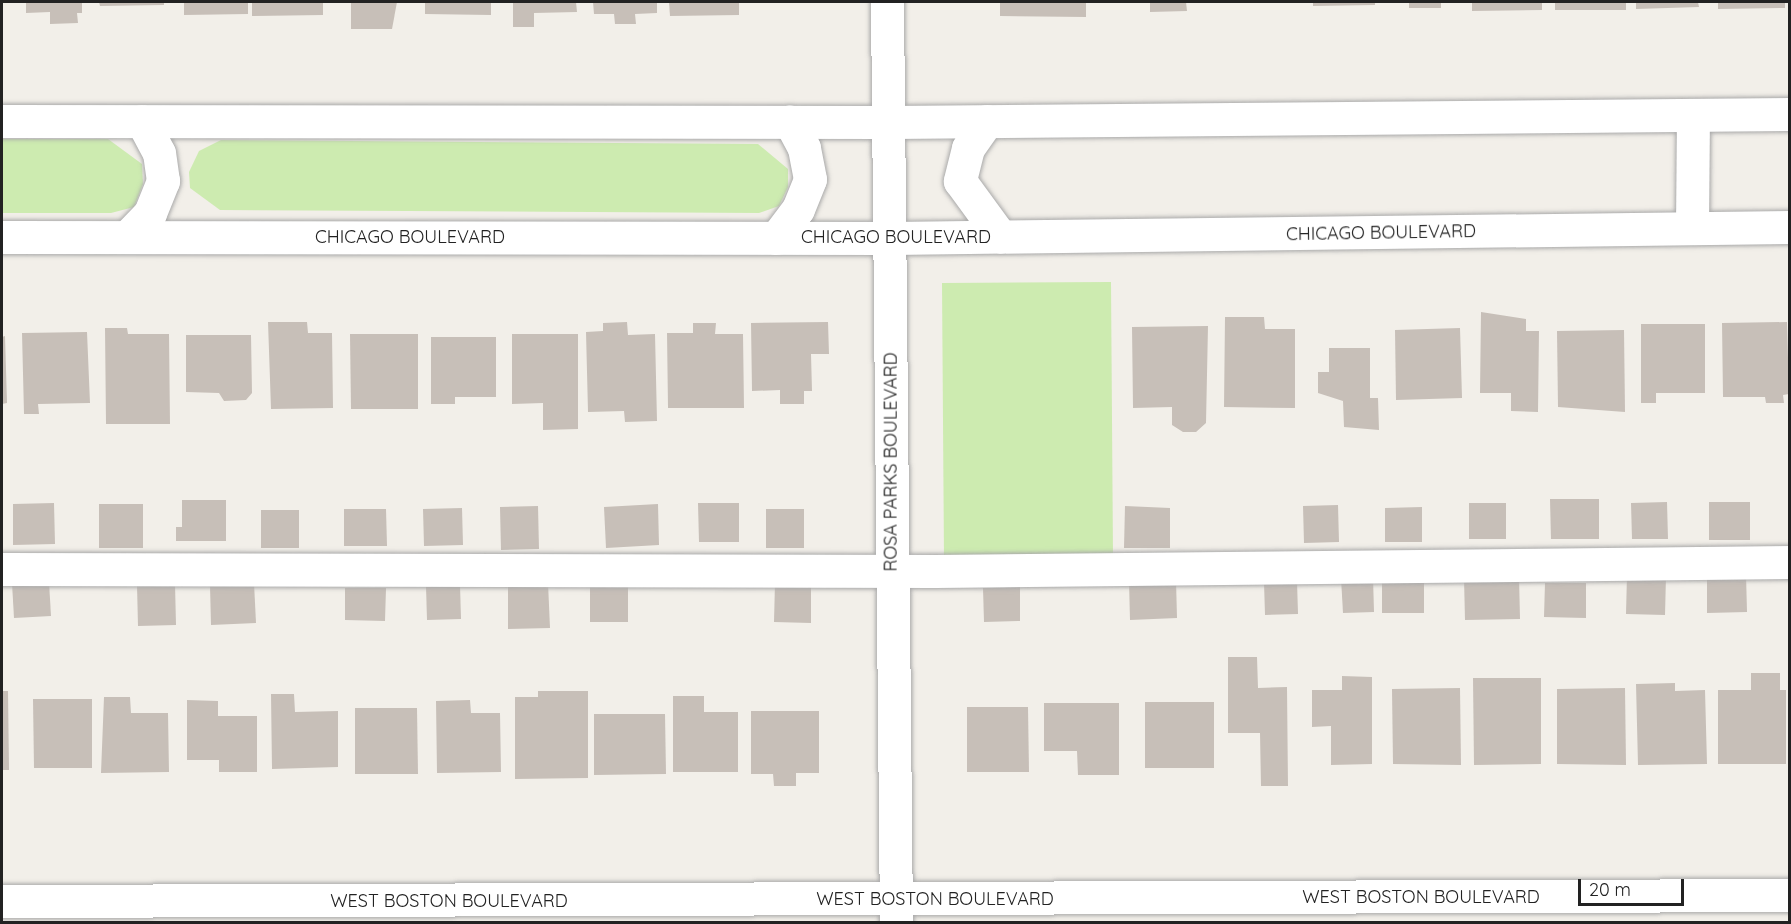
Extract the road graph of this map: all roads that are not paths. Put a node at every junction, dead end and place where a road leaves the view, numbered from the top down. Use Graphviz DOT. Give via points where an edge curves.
graph roads {
  1 [pos="887,2"];
  2 [pos="1790,114"];
  3 [pos="1693,115"];
  4 [pos="2,121"];
  5 [pos="142,121"];
  6 [pos="987,121"];
  7 [pos="790,122"];
  8 [pos="890,122"];
  9 [pos="1790,227"];
  10 [pos="1692,228"];
  11 [pos="2,237"];
  12 [pos="128,237"];
  13 [pos="1001,237"];
  14 [pos="776,238"];
  15 [pos="892,238"];
  16 [pos="1790,562"];
  17 [pos="2,569"];
  18 [pos="891,570"];
  19 [pos="1790,895"];
  20 [pos="2,901"];
  21 [pos="1695,909"];
  22 [pos="896,911"];
  23 [pos="176,912"];
  1 -- 8 [label="street, ROSA PARKS BOULEVARD"];
  2 -- 3 [label="street"];
  3 -- 6 [label="street"];
  3 -- 10 [label="street"];
  4 -- 5 [label="street"];
  5 -- 7 [label="street"];
  5 -- 12 [label="street" via="159,153 163,181 150,213"];
  6 -- 8 [label="street"];
  6 -- 13 [label="street" via="968,148 960,181"];
  7 -- 8 [label="street"];
  7 -- 14 [label="street" via="804,148 810,179 798,209"];
  8 -- 15 [label="street, ROSA PARKS BOULEVARD"];
  9 -- 10 [label="street, CHICAGO BOULEVARD"];
  10 -- 13 [label="street, CHICAGO BOULEVARD"];
  11 -- 12 [label="street, CHICAGO BOULEVARD"];
  12 -- 14 [label="street, CHICAGO BOULEVARD"];
  13 -- 15 [label="street, CHICAGO BOULEVARD"];
  14 -- 15 [label="street, CHICAGO BOULEVARD"];
  15 -- 18 [label="street, ROSA PARKS BOULEVARD"];
  16 -- 18 [label="street"];
  17 -- 18 [label="street"];
  18 -- 22 [label="street, ROSA PARKS BOULEVARD"];
  19 -- 21 [label="street, WEST BOSTON BOULEVARD"];
  20 -- 23 [label="street, WEST BOSTON BOULEVARD"];
  21 -- 22 [label="street, WEST BOSTON BOULEVARD"];
  22 -- 23 [label="street, WEST BOSTON BOULEVARD"];
}
